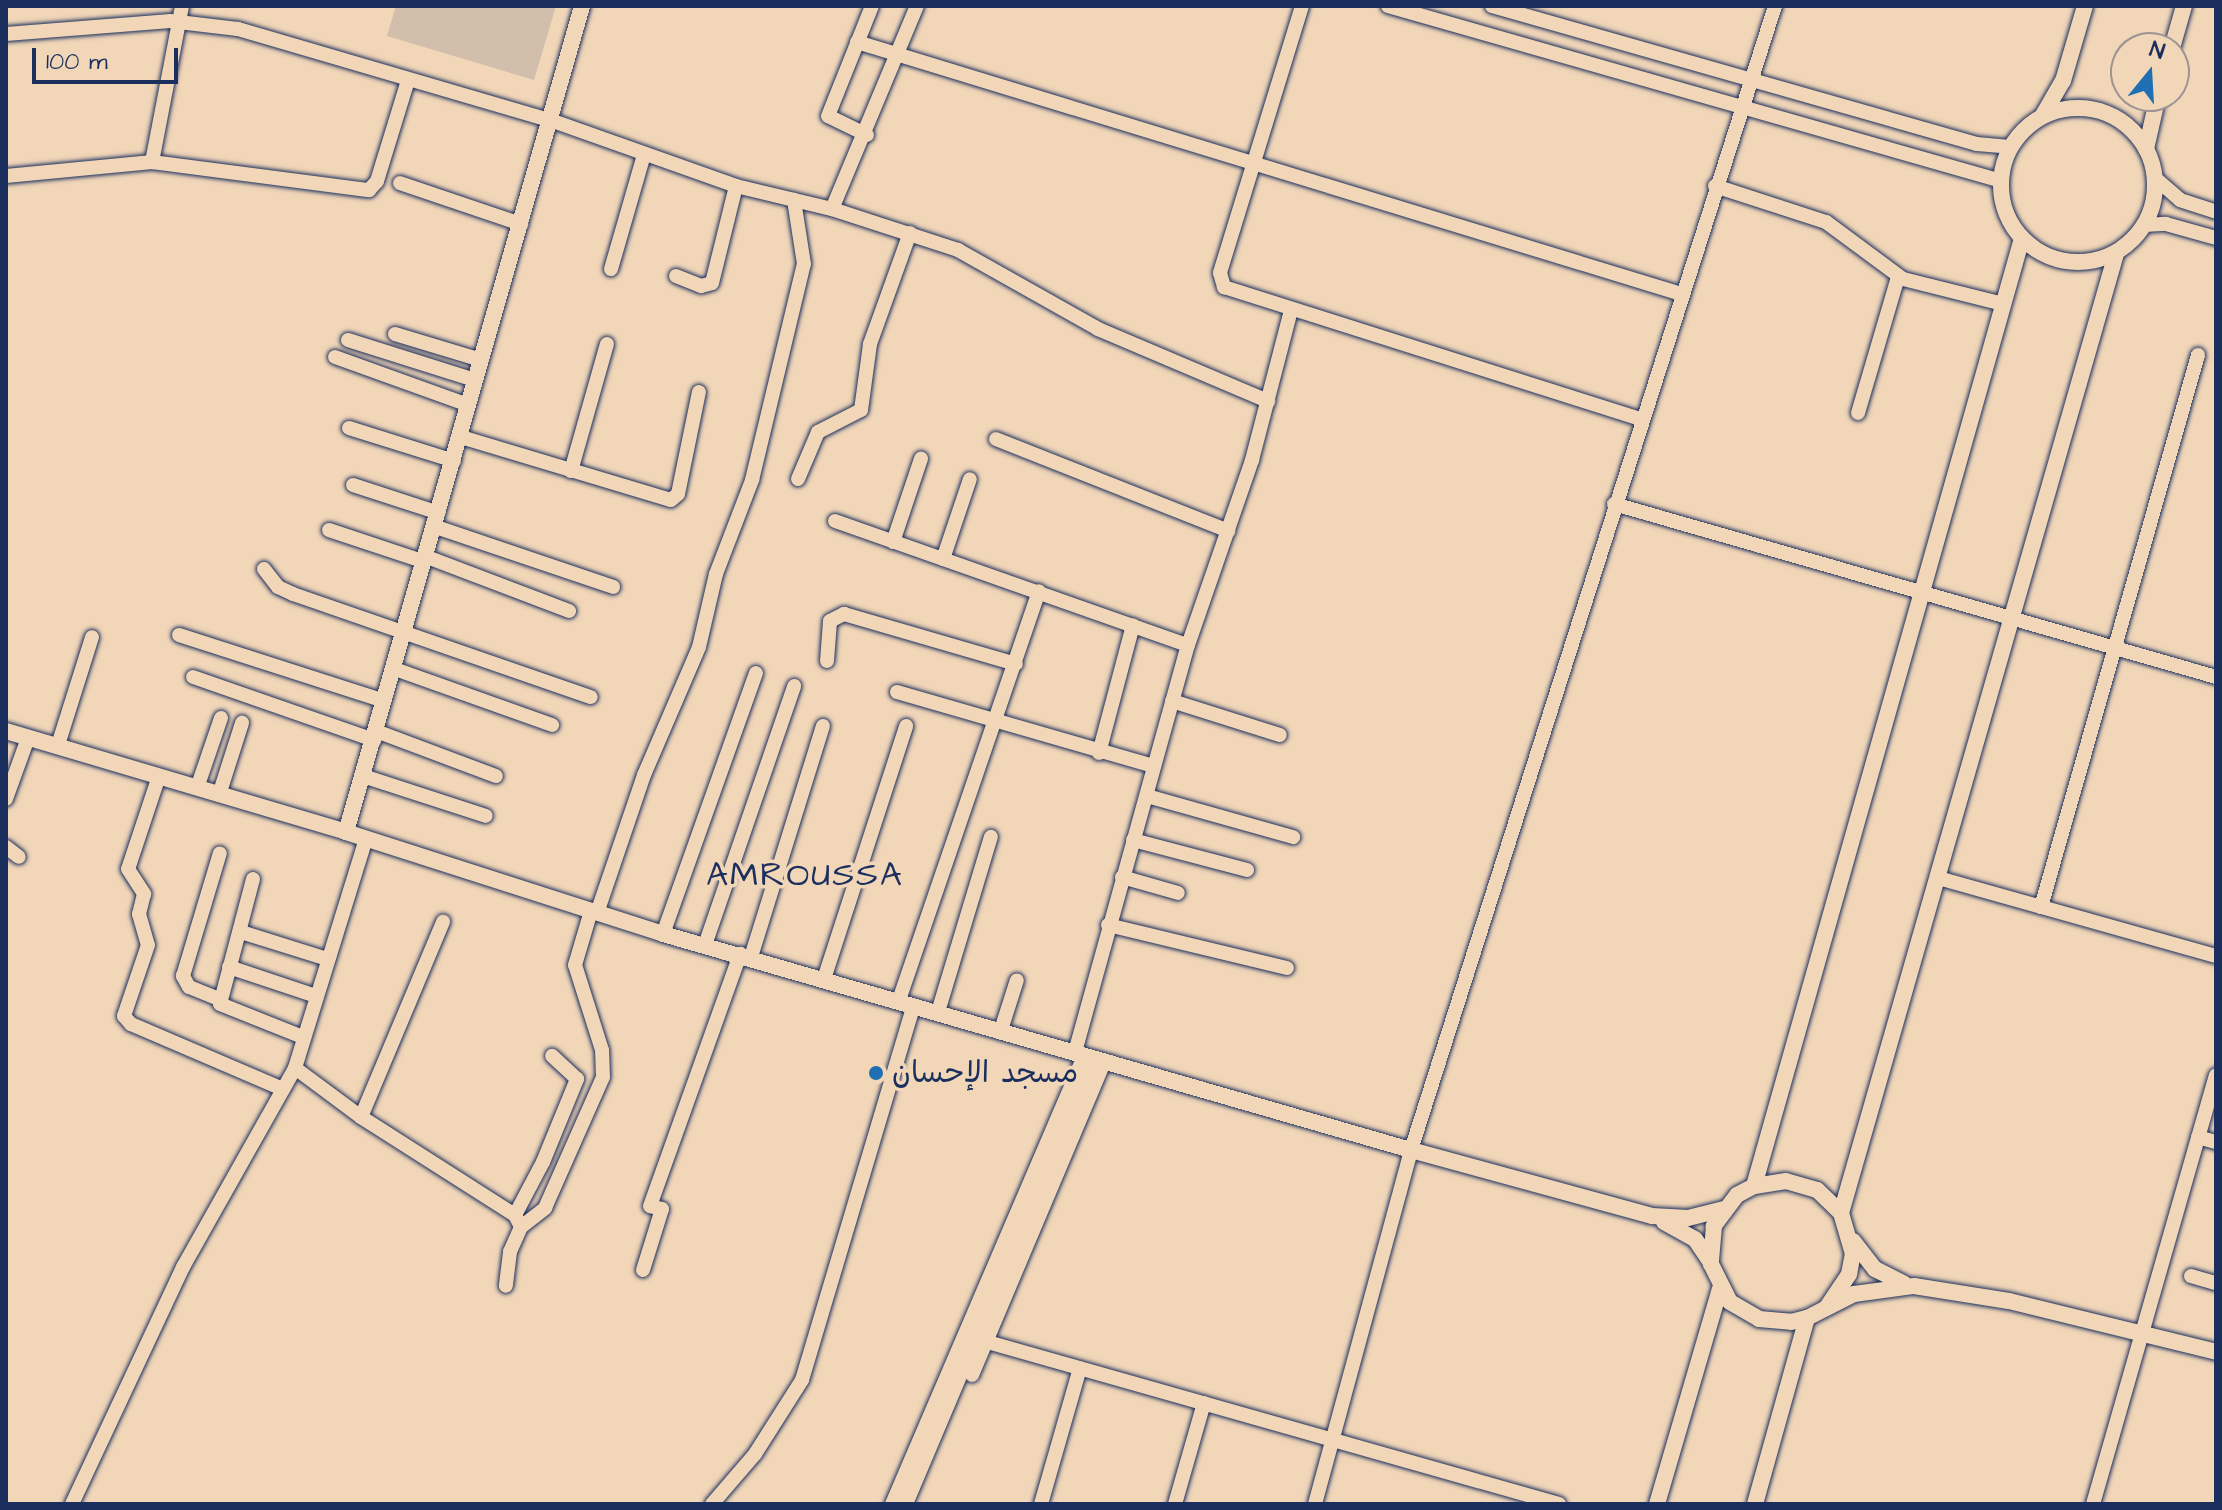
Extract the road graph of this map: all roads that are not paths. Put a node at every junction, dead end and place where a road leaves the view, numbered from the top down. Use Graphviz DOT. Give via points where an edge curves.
graph roads {
  1 [pos="582,6"];
  2 [pos="872,6"];
  3 [pos="917,6"];
  4 [pos="1302,6"];
  5 [pos="1388,6"];
  6 [pos="1492,6"];
  7 [pos="1775,6"];
  8 [pos="2085,6"];
  9 [pos="2184,6"];
  10 [pos="1532,12"];
  11 [pos="182,14"];
  12 [pos="2177,32"];
  13 [pos="6,34"];
  14 [pos="857,42"];
  15 [pos="900,56"];
  16 [pos="408,80"];
  17 [pos="1752,81"];
  18 [pos="1744,107"];
  19 [pos="2154,112"];
  20 [pos="2042,117"];
  21 [pos="550,120"];
  22 [pos="867,135"];
  23 [pos="2010,147"];
  24 [pos="2146,149"];
  25 [pos="644,155"];
  26 [pos="152,162"];
  27 [pos="1255,162"];
  28 [pos="6,176"];
  29 [pos="2155,178"];
  30 [pos="2001,181"];
  31 [pos="400,183"];
  32 [pos="736,186"];
  33 [pos="1715,186"];
  34 [pos="794,200"];
  35 [pos="832,209"];
  36 [pos="2216,212"];
  37 [pos="521,224"];
  38 [pos="2144,225"];
  39 [pos="910,233"];
  40 [pos="2022,238"];
  41 [pos="2216,238"];
  42 [pos="2116,254"];
  43 [pos="611,269"];
  44 [pos="676,276"];
  45 [pos="1898,277"];
  46 [pos="1681,294"];
  47 [pos="2003,304"];
  48 [pos="1291,310"];
  49 [pos="395,334"];
  50 [pos="348,340"];
  51 [pos="607,344"];
  52 [pos="2198,355"];
  53 [pos="335,357"];
  54 [pos="481,360"];
  55 [pos="475,380"];
  56 [pos="699,392"];
  57 [pos="1268,401"];
  58 [pos="468,405"];
  59 [pos="1858,413"];
  60 [pos="1640,419"];
  61 [pos="349,428"];
  62 [pos="461,437"];
  63 [pos="996,439"];
  64 [pos="921,459"];
  65 [pos="454,461"];
  66 [pos="571,471"];
  67 [pos="798,479"];
  68 [pos="970,479"];
  69 [pos="353,485"];
  70 [pos="1614,504"];
  71 [pos="437,520"];
  72 [pos="835,521"];
  73 [pos="329,530"];
  74 [pos="1228,531"];
  75 [pos="893,542"];
  76 [pos="943,559"];
  77 [pos="426,560"];
  78 [pos="264,569"];
  79 [pos="613,587"];
  80 [pos="1039,591"];
  81 [pos="1921,592"];
  82 [pos="569,611"];
  83 [pos="2012,619"];
  84 [pos="1133,625"];
  85 [pos="404,632"];
  86 [pos="179,635"];
  87 [pos="92,637"];
  88 [pos="1188,645"];
  89 [pos="2115,648"];
  90 [pos="827,661"];
  91 [pos="1016,664"];
  92 [pos="392,668"];
  93 [pos="756,673"];
  94 [pos="193,677"];
  95 [pos="2216,677"];
  96 [pos="794,686"];
  97 [pos="897,692"];
  98 [pos="591,697"];
  99 [pos="384,701"];
  100 [pos="1172,701"];
  101 [pos="221,718"];
  102 [pos="996,722"];
  103 [pos="242,723"];
  104 [pos="552,725"];
  105 [pos="823,726"];
  106 [pos="906,726"];
  107 [pos="6,731"];
  108 [pos="1280,735"];
  109 [pos="375,736"];
  110 [pos="28,738"];
  111 [pos="58,745"];
  112 [pos="1099,753"];
  113 [pos="1153,766"];
  114 [pos="159,776"];
  115 [pos="363,776"];
  116 [pos="496,776"];
  117 [pos="197,788"];
  118 [pos="219,795"];
  119 [pos="1147,796"];
  120 [pos="6,799"];
  121 [pos="486,816"];
  122 [pos="346,832"];
  123 [pos="991,837"];
  124 [pos="1293,837"];
  125 [pos="366,839"];
  126 [pos="1133,840"];
  127 [pos="6,847"];
  128 [pos="220,853"];
  129 [pos="19,857"];
  130 [pos="1247,870"];
  131 [pos="1122,877"];
  132 [pos="1938,878"];
  133 [pos="253,879"];
  134 [pos="1178,893"];
  135 [pos="2041,907"];
  136 [pos="594,912"];
  137 [pos="443,922"];
  138 [pos="1108,925"];
  139 [pos="241,932"];
  140 [pos="663,934"];
  141 [pos="705,945"];
  142 [pos="746,955"];
  143 [pos="2216,956"];
  144 [pos="327,959"];
  145 [pos="229,967"];
  146 [pos="1287,968"];
  147 [pos="824,979"];
  148 [pos="1017,980"];
  149 [pos="316,996"];
  150 [pos="219,999"];
  151 [pos="907,1002"];
  152 [pos="938,1012"];
  153 [pos="1001,1030"];
  154 [pos="303,1037"];
  155 [pos="552,1056"];
  156 [pos="1089,1058"];
  157 [pos="295,1068"];
  158 [pos="2216,1075"];
  159 [pos="283,1089"];
  160 [pos="361,1117"];
  161 [pos="2210,1120"];
  162 [pos="2198,1137"];
  163 [pos="2216,1142"];
  164 [pos="1411,1150"];
  165 [pos="1754,1186"];
  166 [pos="1723,1209"];
  167 [pos="1841,1213"];
  168 [pos="1652,1216"];
  169 [pos="518,1221"];
  170 [pos="1851,1234"];
  171 [pos="1711,1264"];
  172 [pos="643,1270"];
  173 [pos="2191,1276"];
  174 [pos="2216,1283"];
  175 [pos="506,1286"];
  176 [pos="1914,1286"];
  177 [pos="1720,1289"];
  178 [pos="1827,1307"];
  179 [pos="1807,1318"];
  180 [pos="2141,1334"];
  181 [pos="982,1340"];
  182 [pos="2216,1352"];
  183 [pos="1080,1368"];
  184 [pos="1204,1403"];
  185 [pos="1332,1440"];
  186 [pos="1529,1500"];
  187 [pos="72,1504"];
  188 [pos="712,1504"];
  189 [pos="892,1504"];
  190 [pos="906,1504"];
  191 [pos="916,1504"];
  192 [pos="1041,1504"];
  193 [pos="1175,1504"];
  194 [pos="1315,1504"];
  195 [pos="1559,1504"];
  196 [pos="1657,1504"];
  197 [pos="1755,1504"];
  198 [pos="2093,1504"];
  1 -- 21 [label="main road"];
  2 -- 14 [label="street"];
  3 -- 15 [label="street"];
  4 -- 27 [label="street"];
  5 -- 18 [label="street"];
  6 -- 10 [label="street"];
  7 -- 17 [label="street"];
  8 -- 20 [label="main road" via="2063,81"];
  9 -- 12 [label="main road"];
  10 -- 17 [label="street"];
  11 -- 13 [label="street"];
  11 -- 16 [label="street"];
  11 -- 26 [label="street"];
  14 -- 15 [label="street"];
  14 -- 22 [label="street" via="828,116"];
  15 -- 22 [label="street"];
  15 -- 27 [label="street"];
  16 -- 21 [label="street"];
  16 -- 26 [label="street" via="376,184 369,190"];
  17 -- 18 [label="street"];
  17 -- 23 [label="street" via="1987,147"];
  18 -- 30 [label="street"];
  18 -- 33 [label="street"];
  19 -- 24 [label="main road"];
  20 -- 23 [label="main road"];
  20 -- 24 [label="main road" via="2081,108 2101,112 2119,120"];
  21 -- 25 [label="street"];
  21 -- 37 [label="main road"];
  22 -- 35 [label="street"];
  23 -- 30 [label="main road"];
  24 -- 29 [label="main road"];
  25 -- 32 [label="street"];
  25 -- 43 [label="street"];
  26 -- 28 [label="street"];
  27 -- 46 [label="street"];
  27 -- 48 [label="street" via="1220,281 1230,292"];
  29 -- 36 [label="street" via="2180,200"];
  29 -- 38 [label="main road"];
  30 -- 40 [label="main road" via="2005,211"];
  31 -- 37 [label="street"];
  32 -- 34 [label="street"];
  32 -- 44 [label="street" via="712,283 701,286"];
  33 -- 45 [label="street" via="1826,222"];
  33 -- 46 [label="street"];
  34 -- 35 [label="street"];
  34 -- 136 [label="street" via="804,264 752,480 716,574 699,647"];
  35 -- 39 [label="street"];
  37 -- 54 [label="main road"];
  38 -- 41 [label="street" via="2166,224"];
  38 -- 42 [label="main road"];
  39 -- 57 [label="street" via="1001,270 1098,329"];
  39 -- 67 [label="street" via="870,344 861,410 818,432"];
  40 -- 42 [label="main road" via="2037,251 2065,261"];
  40 -- 47 [label="main road"];
  42 -- 83 [label="main road"];
  45 -- 47 [label="street"];
  45 -- 59 [label="street"];
  46 -- 60 [label="street"];
  47 -- 81 [label="main road"];
  48 -- 57 [label="street"];
  48 -- 60 [label="street"];
  49 -- 54 [label="street"];
  50 -- 55 [label="street"];
  51 -- 66 [label="street"];
  52 -- 89 [label="street"];
  53 -- 58 [label="street"];
  54 -- 55 [label="main road"];
  55 -- 58 [label="main road"];
  56 -- 66 [label="street" via="678,494 671,500"];
  57 -- 74 [label="street"];
  58 -- 62 [label="main road"];
  60 -- 70 [label="street"];
  61 -- 65 [label="street"];
  62 -- 65 [label="main road"];
  62 -- 66 [label="street"];
  63 -- 74 [label="street"];
  64 -- 75 [label="street"];
  65 -- 71 [label="main road"];
  68 -- 76 [label="street"];
  69 -- 71 [label="street"];
  70 -- 81 [label="street"];
  70 -- 164 [label="street"];
  71 -- 77 [label="main road"];
  71 -- 79 [label="street"];
  72 -- 75 [label="street"];
  73 -- 77 [label="street"];
  74 -- 88 [label="street"];
  75 -- 76 [label="street"];
  76 -- 80 [label="street"];
  77 -- 82 [label="street"];
  77 -- 85 [label="main road"];
  78 -- 85 [label="street" via="278,587 293,594"];
  80 -- 84 [label="street"];
  80 -- 91 [label="street"];
  81 -- 83 [label="street"];
  81 -- 165 [label="main road"];
  83 -- 89 [label="street"];
  83 -- 132 [label="main road"];
  84 -- 88 [label="street"];
  84 -- 112 [label="street"];
  85 -- 92 [label="main road"];
  85 -- 98 [label="street"];
  86 -- 99 [label="street"];
  87 -- 111 [label="street"];
  88 -- 100 [label="street"];
  89 -- 95 [label="street"];
  89 -- 135 [label="street"];
  90 -- 91 [label="street" via="830,621 844,614"];
  91 -- 102 [label="street"];
  92 -- 99 [label="main road"];
  92 -- 104 [label="street"];
  93 -- 140 [label="street"];
  94 -- 109 [label="street"];
  96 -- 141 [label="street"];
  97 -- 102 [label="street"];
  99 -- 109 [label="main road"];
  100 -- 108 [label="street"];
  100 -- 113 [label="street"];
  101 -- 117 [label="street"];
  102 -- 112 [label="street"];
  102 -- 151 [label="street"];
  103 -- 118 [label="street"];
  105 -- 142 [label="street"];
  106 -- 147 [label="street"];
  107 -- 110 [label="main road"];
  109 -- 115 [label="main road"];
  109 -- 116 [label="street"];
  110 -- 111 [label="main road"];
  110 -- 120 [label="street"];
  111 -- 114 [label="main road"];
  112 -- 113 [label="street"];
  113 -- 119 [label="street"];
  114 -- 117 [label="main road"];
  114 -- 159 [label="street" via="128,869 144,894 139,914 148,945 124,1016 131,1024"];
  115 -- 121 [label="street"];
  115 -- 122 [label="main road"];
  117 -- 118 [label="main road"];
  118 -- 122 [label="main road"];
  119 -- 124 [label="street"];
  119 -- 126 [label="street"];
  122 -- 125 [label="main road"];
  123 -- 152 [label="street"];
  125 -- 136 [label="main road"];
  125 -- 144 [label="street"];
  126 -- 130 [label="street"];
  126 -- 131 [label="street"];
  127 -- 129 [label="street"];
  128 -- 150 [label="street" via="183,976 189,987"];
  131 -- 134 [label="street"];
  131 -- 138 [label="street"];
  132 -- 135 [label="street"];
  132 -- 167 [label="main road"];
  133 -- 139 [label="street"];
  135 -- 143 [label="street"];
  136 -- 140 [label="main road"];
  136 -- 169 [label="street" via="575,965 602,1050 603,1077 545,1208"];
  137 -- 160 [label="street"];
  138 -- 146 [label="street"];
  138 -- 156 [label="street"];
  139 -- 144 [label="street"];
  139 -- 145 [label="street"];
  140 -- 141 [label="main road"];
  141 -- 142 [label="main road"];
  142 -- 147 [label="main road"];
  142 -- 172 [label="street" via="650,1206 662,1209"];
  144 -- 149 [label="street"];
  145 -- 149 [label="street"];
  145 -- 150 [label="street"];
  147 -- 151 [label="main road"];
  148 -- 153 [label="street"];
  149 -- 154 [label="street"];
  150 -- 154 [label="street" via="223,1008"];
  151 -- 152 [label="main road"];
  151 -- 188 [label="street" via="802,1380 755,1454"];
  152 -- 153 [label="main road"];
  153 -- 156 [label="main road"];
  154 -- 157 [label="street"];
  155 -- 169 [label="street" via="577,1079"];
  156 -- 164 [label="main road"];
  156 -- 181 [label="street"];
  156 -- 189 [label="street"];
  157 -- 159 [label="street"];
  157 -- 160 [label="street"];
  158 -- 161 [label="street"];
  159 -- 187 [label="street" via="173,1285"];
  160 -- 169 [label="street"];
  161 -- 162 [label="street"];
  162 -- 163 [label="street"];
  162 -- 180 [label="street"];
  164 -- 168 [label="main road"];
  164 -- 185 [label="street"];
  165 -- 166 [label="main road"];
  165 -- 167 [label="main road" via="1802,1184"];
  166 -- 168 [label="main road" via="1688,1218"];
  166 -- 171 [label="main road" via="1714,1226"];
  167 -- 170 [label="main road"];
  168 -- 171 [label="main road" via="1695,1239"];
  169 -- 175 [label="street"];
  170 -- 176 [label="main road" via="1875,1269"];
  170 -- 178 [label="main road" via="1849,1274"];
  171 -- 177 [label="main road"];
  173 -- 174 [label="street"];
  176 -- 178 [label="main road" via="1868,1290"];
  176 -- 180 [label="main road" via="1986,1296"];
  177 -- 179 [label="main road" via="1759,1319"];
  177 -- 196 [label="main road"];
  178 -- 179 [label="main road"];
  179 -- 197 [label="main road"];
  180 -- 182 [label="main road"];
  180 -- 198 [label="street"];
  181 -- 183 [label="street"];
  181 -- 190 [label="street"];
  181 -- 191 [label="street"];
  183 -- 184 [label="street"];
  183 -- 192 [label="street"];
  184 -- 185 [label="street"];
  184 -- 193 [label="street"];
  185 -- 186 [label="street"];
  185 -- 194 [label="street"];
  186 -- 195 [label="street"];
}
